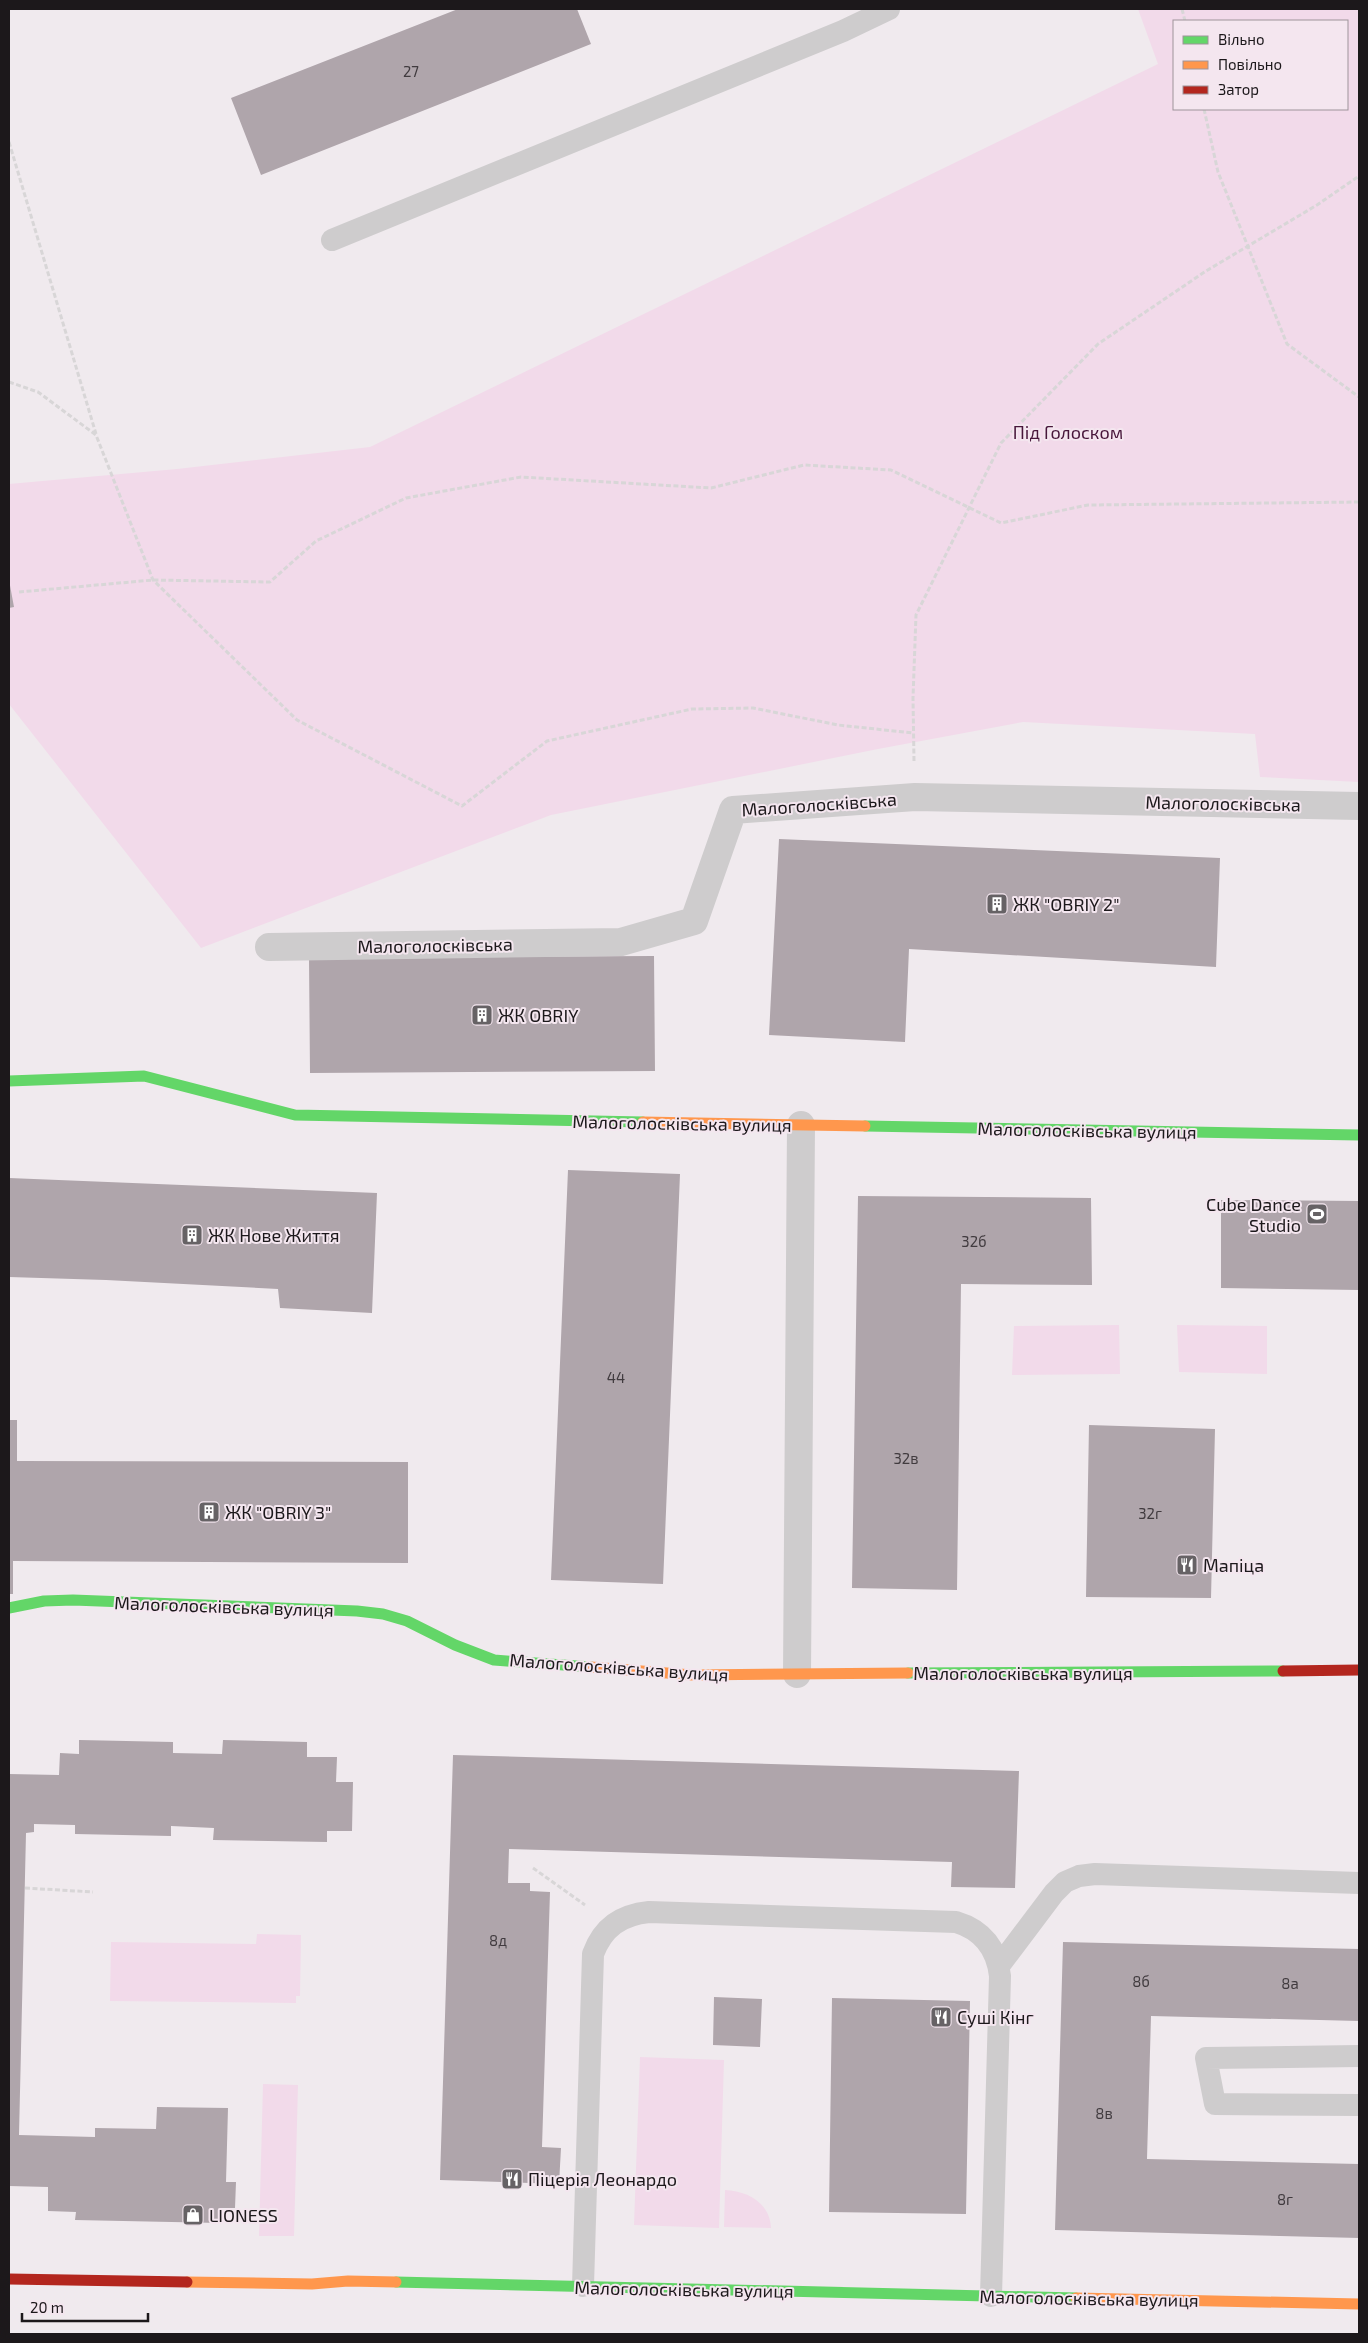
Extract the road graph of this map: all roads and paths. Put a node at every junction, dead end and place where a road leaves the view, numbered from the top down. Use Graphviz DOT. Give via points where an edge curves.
graph roads {
  1 [pos="889,9"];
  2 [pos="1204,110"];
  3 [pos="9,142"];
  4 [pos="1359,176"];
  5 [pos="332,240"];
  6 [pos="1248,246"];
  7 [pos="9,382"];
  8 [pos="1359,397"];
  9 [pos="96,435"];
  10 [pos="1359,502"];
  11 [pos="968,507"];
  12 [pos="153,580"];
  13 [pos="19,592"];
  14 [pos="914,733"];
  15 [pos="915,797"];
  16 [pos="1359,806"];
  17 [pos="269,947"];
  18 [pos="9,1080"];
  19 [pos="801,1125"];
  20 [pos="1359,1136"];
  21 [pos="9,1608"];
  22 [pos="1359,1670"];
  23 [pos="797,1674"];
  24 [pos="533,1868"];
  25 [pos="1359,1883"];
  26 [pos="25,1888"];
  27 [pos="92,1892"];
  28 [pos="612,1924"];
  29 [pos="998,1966"];
  30 [pos="1359,2056"];
  31 [pos="1359,2105"];
  32 [pos="9,2279"];
  33 [pos="583,2286"];
  34 [pos="991,2296"];
  35 [pos="1359,2304"];
  1 -- 5 [label="lane"];
  2 -- 6 [label="path" via="1218,172"];
  3 -- 9 [label="path"];
  4 -- 6 [label="path"];
  6 -- 8 [label="path" via="1287,344"];
  6 -- 11 [label="path" via="1098,344 1001,442"];
  7 -- 9 [label="path" via="38,392"];
  9 -- 12 [label="path"];
  10 -- 11 [label="path" via="1088,505 1001,523"];
  11 -- 12 [label="path" via="891,470 804,465 711,488 520,478 406,498 316,541 270,582"];
  11 -- 14 [label="path" via="916,615"];
  12 -- 13 [label="path"];
  12 -- 14 [label="path" via="297,720 462,806 547,741 692,709 753,708 838,725"];
  14 -- 15 [label="path"];
  15 -- 16 [label="street, Малоголосківська"];
  15 -- 17 [label="street, Малоголосківська" via="733,810 694,921 621,942"];
  18 -- 19 [label="street, Малоголосківська вулиця" via="144,1076 295,1115"];
  19 -- 20 [label="street, Малоголосківська вулиця"];
  19 -- 23 [label="street"];
  21 -- 23 [label="street, Малоголосківська вулиця" via="44,1601 73,1600 357,1611 407,1621 454,1645 494,1660 692,1675"];
  22 -- 23 [label="street, Малоголосківська вулиця"];
  24 -- 28 [label="path"];
  25 -- 29 [label="lane" via="1079,1876 1065,1882 1054,1893"];
  26 -- 27 [label="path"];
  28 -- 29 [label="lane" via="628,1916 649,1912 956,1922 984,1937"];
  28 -- 33 [label="lane" via="602,1935 593,1954"];
  29 -- 34 [label="lane"];
  30 -- 31 [label="lane" via="1206,2058 1215,2104"];
  32 -- 33 [label="street, Малоголосківська вулиця"];
  33 -- 34 [label="street, Малоголосківська вулиця"];
  34 -- 35 [label="street, Малоголосківська вулиця"];
}
